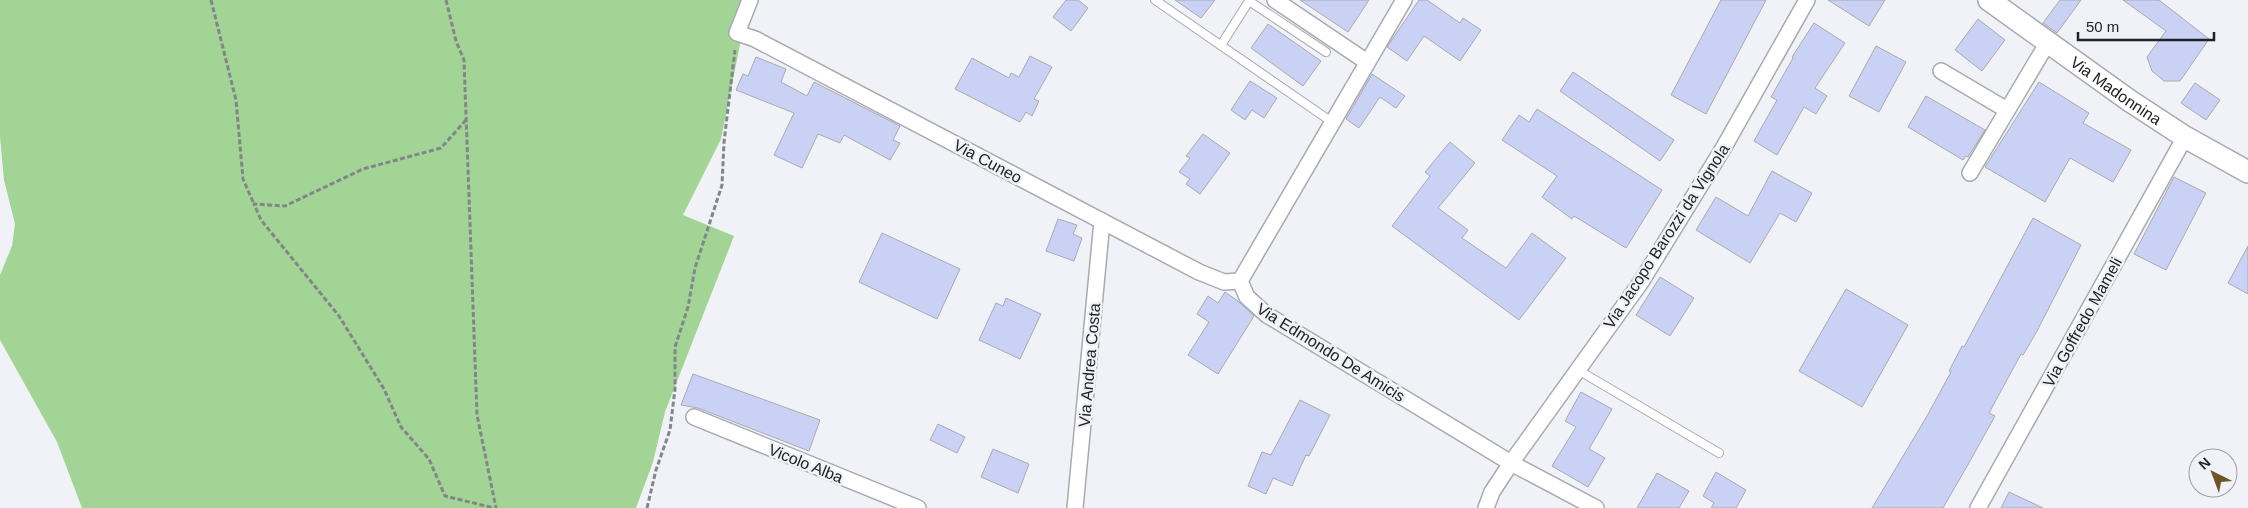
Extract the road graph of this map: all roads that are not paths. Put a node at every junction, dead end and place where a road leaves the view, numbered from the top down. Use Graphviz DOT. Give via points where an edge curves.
graph roads {
  1 [pos="750,0"];
  2 [pos="1155,0"];
  3 [pos="1275,0"];
  4 [pos="1403,0"];
  5 [pos="1807,0"];
  6 [pos="1989,0"];
  7 [pos="1248,1"];
  8 [pos="2048,42"];
  9 [pos="1221,45"];
  10 [pos="1326,52"];
  11 [pos="1367,62"];
  12 [pos="1941,71"];
  13 [pos="2008,110"];
  14 [pos="1332,122"];
  15 [pos="2185,136"];
  16 [pos="2248,172"];
  17 [pos="1970,173"];
  18 [pos="1102,221"];
  19 [pos="1240,281"];
  20 [pos="1578,370"];
  21 [pos="694,417"];
  22 [pos="1719,453"];
  23 [pos="1510,463"];
  24 [pos="918,508"];
  25 [pos="1075,508"];
  26 [pos="1486,508"];
  27 [pos="1596,508"];
  28 [pos="1978,508"];
  1 -- 18 [label="street, Via Cuneo" via="737,33 755,39"];
  2 -- 9 [label="lane"];
  3 -- 11 [label="street"];
  4 -- 11 [label="street"];
  5 -- 20 [label="street, Via Jacopo Barozzi da Vignola" via="1724,147 1646,273"];
  6 -- 8 [label="street, Via Madonnina"];
  7 -- 9 [label="lane"];
  7 -- 10 [label="lane"];
  8 -- 13 [label="street"];
  8 -- 15 [label="street, Via Madonnina"];
  9 -- 14 [label="lane"];
  11 -- 14 [label="street"];
  12 -- 13 [label="street"];
  13 -- 17 [label="street"];
  14 -- 19 [label="street"];
  15 -- 16 [label="street, Via Madonnina"];
  15 -- 28 [label="street, Via Goffredo Mameli"];
  18 -- 19 [label="street, Via Cuneo" via="1199,272 1224,282"];
  18 -- 25 [label="street, Via Andrea Costa"];
  19 -- 23 [label="street, Via Edmondo De Amicis" via="1247,297 1267,315"];
  20 -- 22 [label="lane"];
  20 -- 23 [label="street, Via Jacopo Barozzi da Vignola"];
  21 -- 24 [label="street, Vicolo Alba"];
  23 -- 26 [label="street"];
  23 -- 27 [label="street, Via Edmondo De Amicis"];
}
